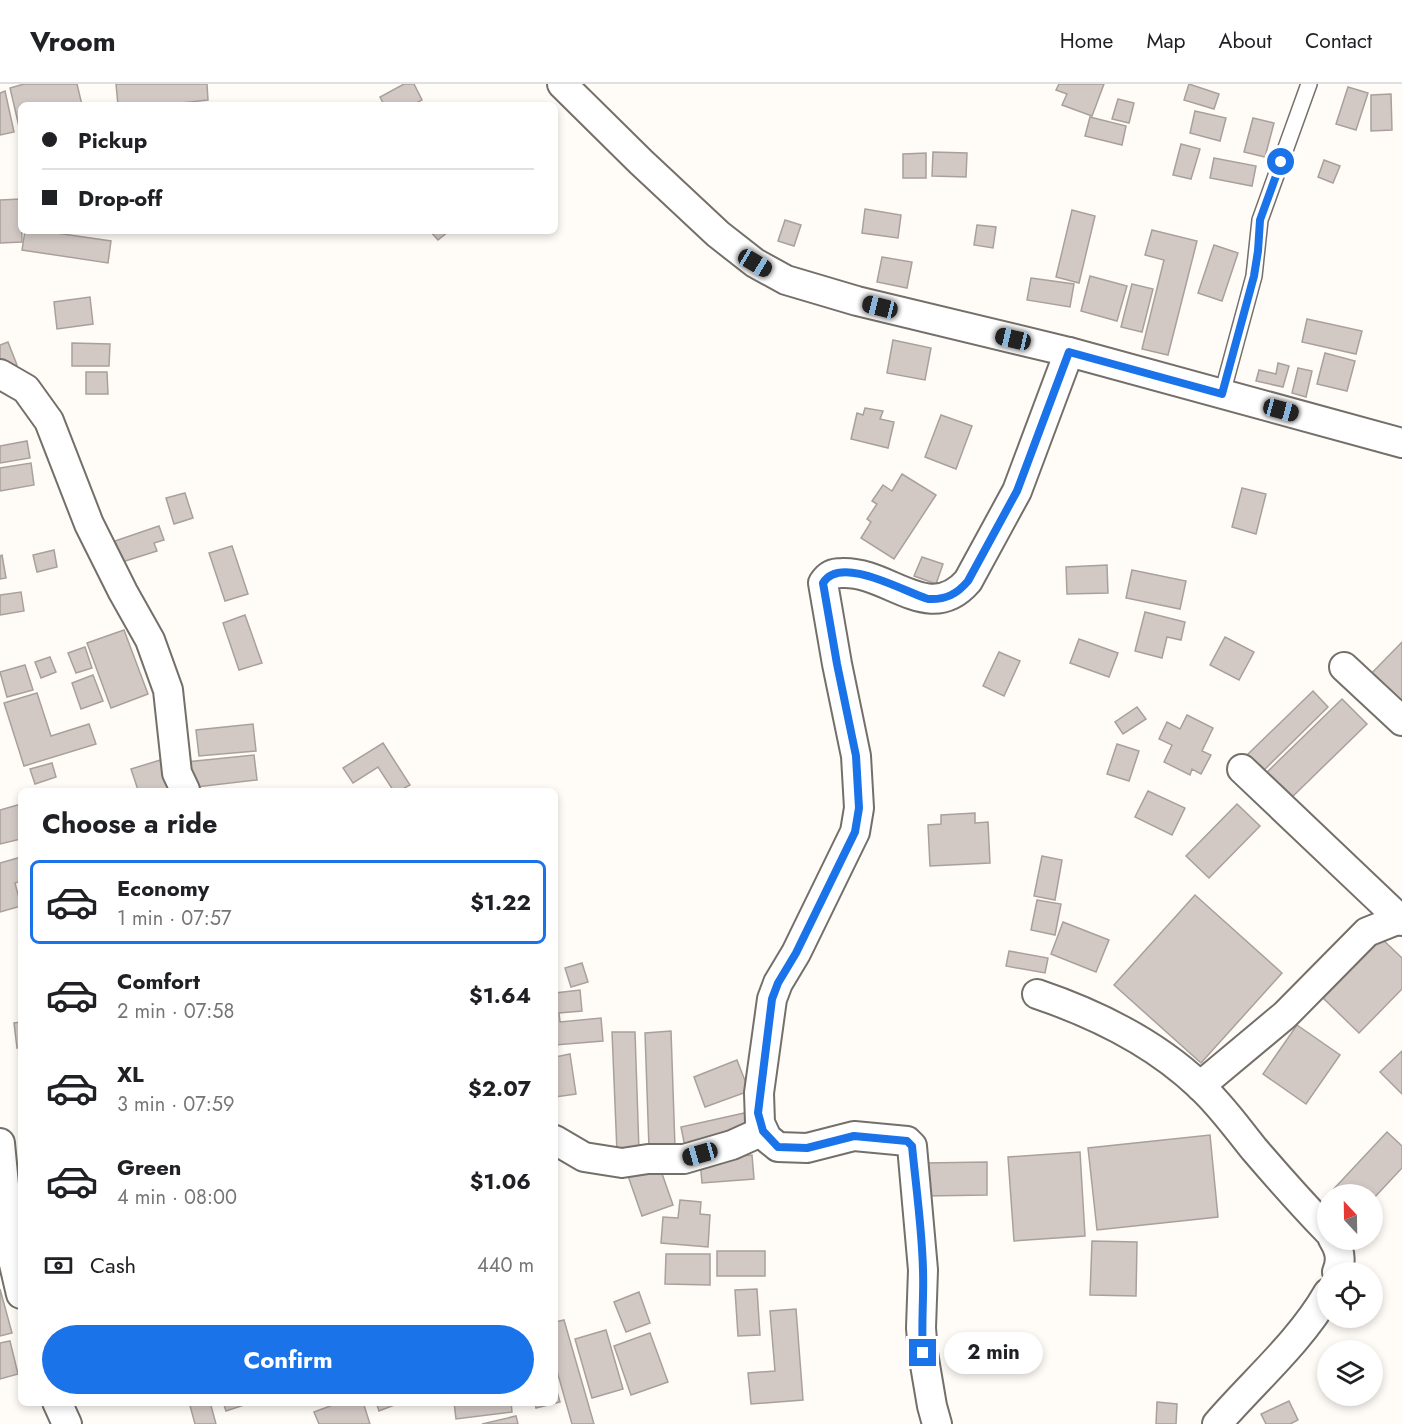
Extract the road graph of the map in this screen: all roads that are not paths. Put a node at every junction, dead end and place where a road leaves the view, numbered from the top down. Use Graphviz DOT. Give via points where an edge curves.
graph roads {
  1 [pos="562,84"];
  2 [pos="1309,84"];
  3 [pos="1069,352"];
  4 [pos="0,374"];
  5 [pos="1222,394"];
  6 [pos="1402,443"];
  7 [pos="1344,667"];
  8 [pos="1402,721"];
  9 [pos="1242,769"];
  10 [pos="184,788"];
  11 [pos="1401,919"];
  12 [pos="1037,994"];
  13 [pos="1200,1086"];
  14 [pos="763,1131"];
  15 [pos="558,1142"];
  16 [pos="0,1143"];
  17 [pos="1317,1219"];
  18 [pos="18,1281"];
  19 [pos="1317,1310"];
  20 [pos="59,1406"];
  21 [pos="67,1424"];
  22 [pos="937,1424"];
  23 [pos="1217,1424"];
  1 -- 3 [label="street" via="718,234 772,273 857,301"];
  2 -- 5 [label="lane" via="1260,220 1254,276"];
  3 -- 5 [label="street"];
  3 -- 14 [label="street" via="1017,491 959,591 938,600 928,599 856,573 833,574 823,583 856,756 859,808 855,832 772,999 758,1113"];
  4 -- 10 [label="street" via="26,389 49,421 89,524 150,640 168,690 177,773"];
  5 -- 6 [label="street"];
  7 -- 8 [label="street"];
  9 -- 11 [label="street"];
  11 -- 13 [label="street" via="1367,932 1285,1015"];
  12 -- 13 [label="street" via="1095,1015 1164,1057"];
  13 -- 17 [label="street"];
  14 -- 15 [label="street" via="684,1159 622,1163 584,1156"];
  14 -- 22 [label="street" via="778,1147 807,1148 862,1135 907,1141 912,1146 923,1260 923,1353"];
  16 -- 18 [label="street" via="10,1247"];
  19 -- 23 [label="street"];
  20 -- 21 [label="street"];
}
